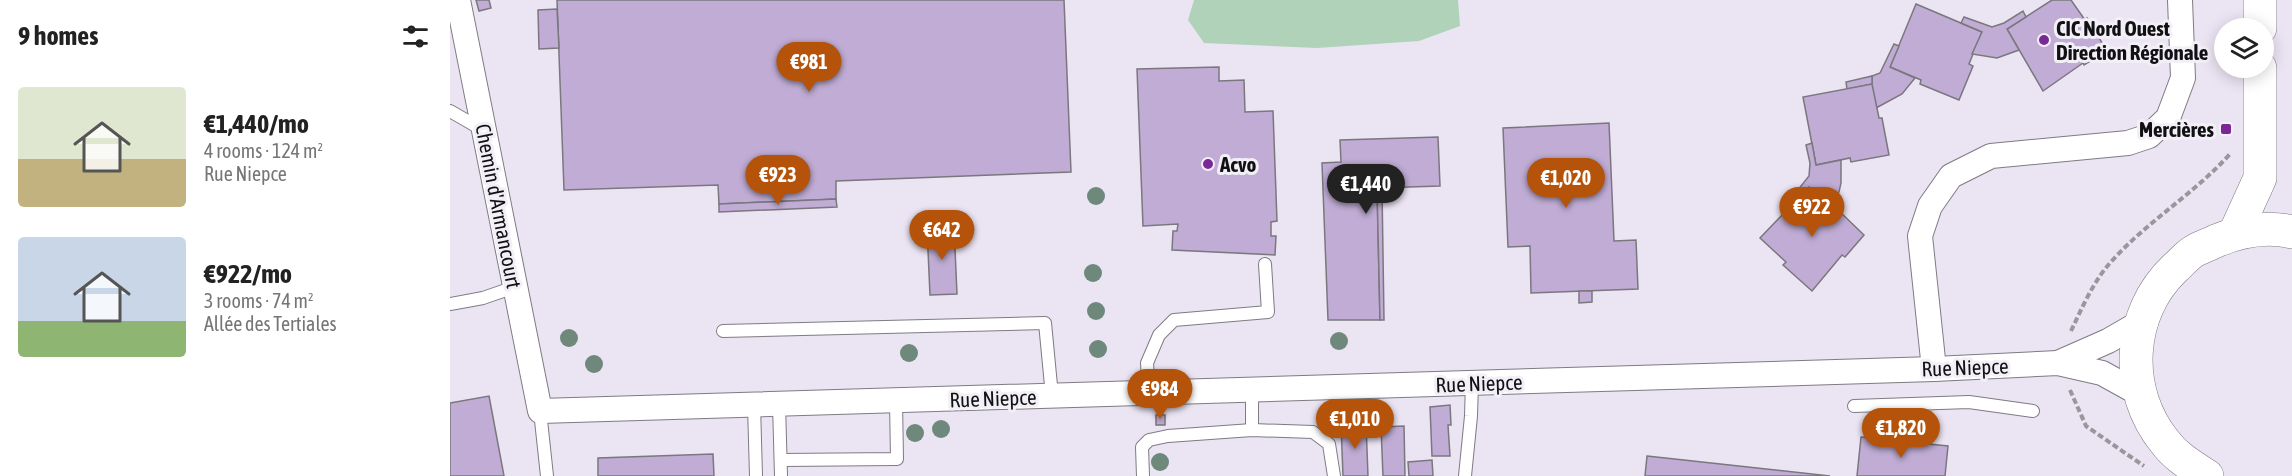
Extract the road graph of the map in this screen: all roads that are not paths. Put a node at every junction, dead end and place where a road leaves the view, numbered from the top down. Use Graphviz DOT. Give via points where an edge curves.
graph roads {
  1 [pos="458,0"];
  2 [pos="2180,0"];
  3 [pos="2260,0"];
  4 [pos="2260,18"];
  5 [pos="2260,78"];
  6 [pos="450,111"];
  7 [pos="484,131"];
  8 [pos="2292,232"];
  9 [pos="2235,233"];
  10 [pos="1265,264"];
  11 [pos="515,287"];
  12 [pos="450,304"];
  13 [pos="2140,322"];
  14 [pos="723,331"];
  15 [pos="2058,363"];
  16 [pos="1934,369"];
  17 [pos="1472,383"];
  18 [pos="1252,390"];
  19 [pos="1149,393"];
  20 [pos="2140,394"];
  21 [pos="1052,396"];
  22 [pos="896,401"];
  23 [pos="779,404"];
  24 [pos="754,405"];
  25 [pos="1854,406"];
  26 [pos="540,411"];
  27 [pos="2033,411"];
  28 [pos="1252,430"];
  29 [pos="781,460"];
  30 [pos="547,476"];
  31 [pos="756,476"];
  32 [pos="781,476"];
  33 [pos="1143,476"];
  34 [pos="1334,476"];
  35 [pos="1465,476"];
  36 [pos="2207,476"];
  1 -- 7 [label="street, Chemin d'Armancourt"];
  2 -- 16 [label="street" via="2183,78 2168,118 2149,136 2128,143 1991,156 1951,176 1930,206 1920,237"];
  3 -- 4 [label="main road"];
  5 -- 9 [label="main road" via="2260,178"];
  6 -- 7 [label="lane"];
  7 -- 11 [label="street, Chemin d'Armancourt"];
  8 -- 9 [label="main road"];
  9 -- 13 [label="main road" via="2194,251 2169,274"];
  10 -- 19 [label="lane" via="1268,312 1174,320 1159,335 1147,363"];
  11 -- 12 [label="lane"];
  11 -- 26 [label="street, Chemin d'Armancourt"];
  13 -- 15 [label="street, Rue Niepce"];
  13 -- 20 [label="main road" via="2135,358"];
  14 -- 21 [label="lane" via="1045,323"];
  15 -- 16 [label="street, Rue Niepce"];
  15 -- 20 [label="street, Rue Niepce" via="2102,373"];
  16 -- 17 [label="street, Rue Niepce"];
  17 -- 18 [label="street, Rue Niepce"];
  17 -- 35 [label="lane"];
  18 -- 19 [label="street, Rue Niepce"];
  18 -- 28 [label="lane"];
  19 -- 21 [label="street, Rue Niepce"];
  20 -- 36 [label="main road" via="2165,443"];
  21 -- 22 [label="street, Rue Niepce"];
  22 -- 23 [label="street, Rue Niepce"];
  22 -- 29 [label="lane" via="897,459"];
  23 -- 24 [label="street, Rue Niepce"];
  23 -- 29 [label="lane"];
  24 -- 26 [label="street, Rue Niepce"];
  24 -- 31 [label="lane"];
  25 -- 27 [label="lane" via="1969,402"];
  26 -- 30 [label="lane"];
  28 -- 33 [label="lane" via="1149,440 1142,447"];
  28 -- 34 [label="lane" via="1313,432 1329,444"];
  29 -- 32 [label="lane"];
}
